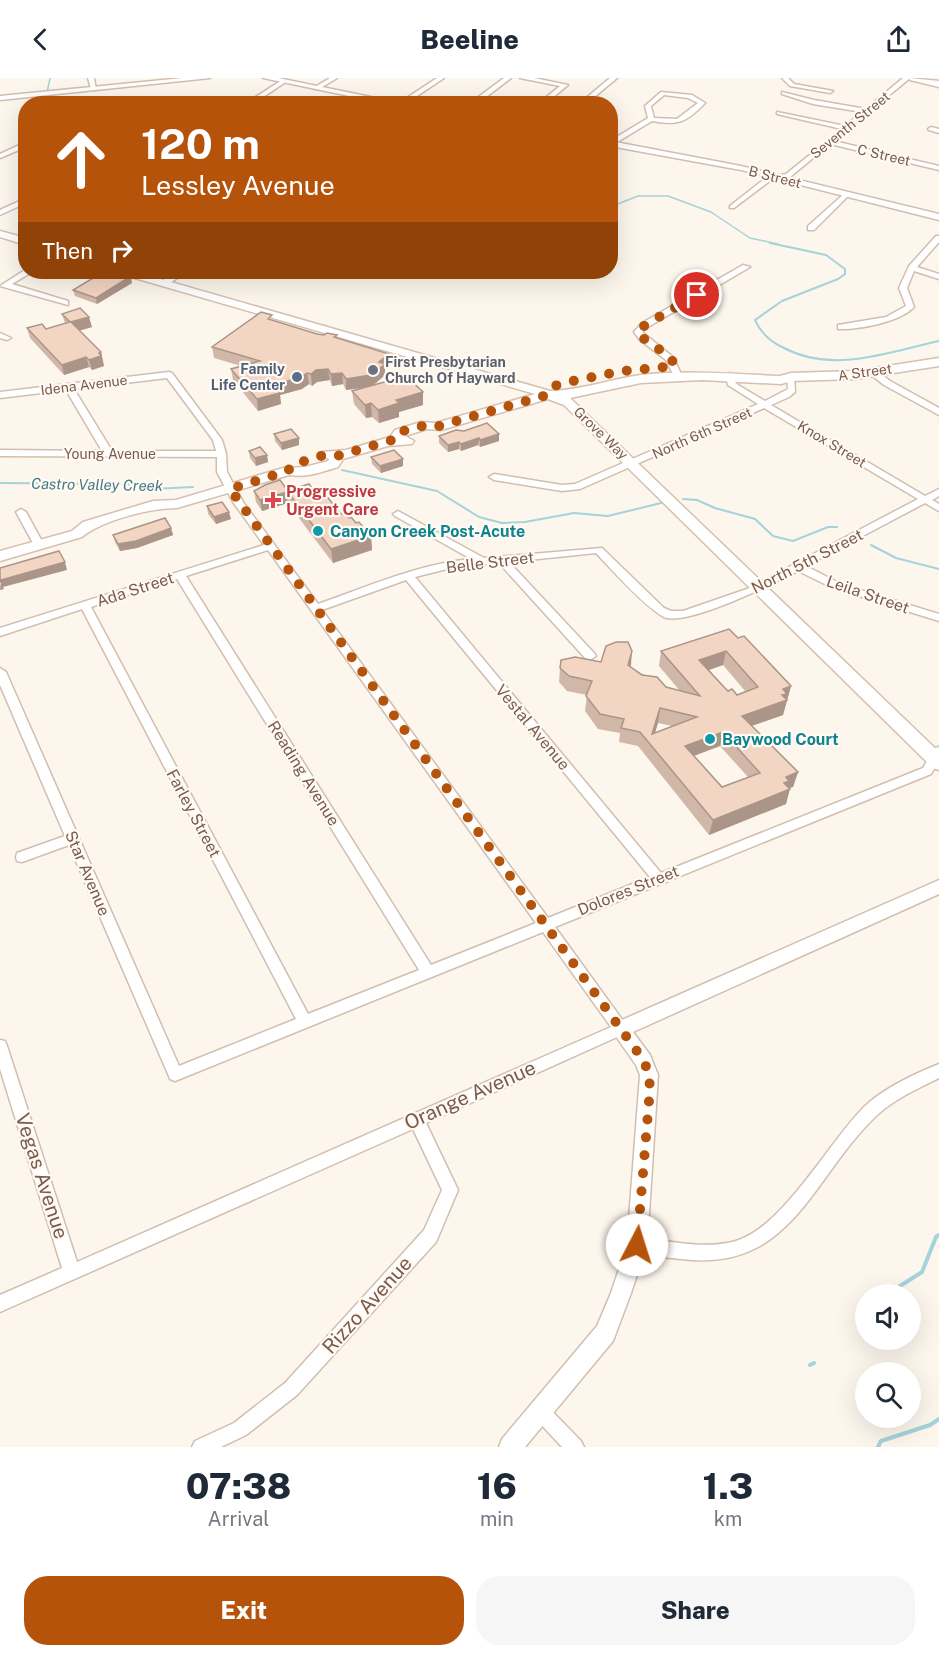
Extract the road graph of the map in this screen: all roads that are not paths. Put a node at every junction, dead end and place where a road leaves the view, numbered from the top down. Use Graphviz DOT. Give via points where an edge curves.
graph roads {
  1 [pos="91,78"];
  2 [pos="206,78"];
  3 [pos="267,78"];
  4 [pos="334,78"];
  5 [pos="441,78"];
  6 [pos="508,78"];
  7 [pos="523,78"];
  8 [pos="614,78"];
  9 [pos="785,78"];
  10 [pos="907,78"];
  11 [pos="913,78"];
  12 [pos="284,81"];
  13 [pos="939,84"];
  14 [pos="317,88"];
  15 [pos="94,89"];
  16 [pos="830,91"];
  17 [pos="784,93"];
  18 [pos="25,96"];
  19 [pos="261,96"];
  20 [pos="361,96"];
  21 [pos="414,96"];
  22 [pos="483,96"];
  23 [pos="551,96"];
  24 [pos="592,96"];
  25 [pos="18,97"];
  26 [pos="0,98"];
  27 [pos="867,111"];
  28 [pos="779,113"];
  29 [pos="651,119"];
  30 [pos="847,128"];
  31 [pos="931,129"];
  32 [pos="939,131"];
  33 [pos="618,138"];
  34 [pos="829,142"];
  35 [pos="618,144"];
  36 [pos="18,148"];
  37 [pos="0,156"];
  38 [pos="939,168"];
  39 [pos="778,177"];
  40 [pos="847,194"];
  41 [pos="18,204"];
  42 [pos="732,207"];
  43 [pos="0,213"];
  44 [pos="939,217"];
  45 [pos="811,228"];
  46 [pos="0,234"];
  47 [pos="939,238"];
  48 [pos="18,240"];
  49 [pos="746,267"];
  50 [pos="912,268"];
  51 [pos="939,277"];
  52 [pos="18,278"];
  53 [pos="149,279"];
  54 [pos="171,279"];
  55 [pos="164,283"];
  56 [pos="3,286"];
  57 [pos="65,303"];
  58 [pos="841,327"];
  59 [pos="939,362"];
  60 [pos="677,371"];
  61 [pos="873,372"];
  62 [pos="730,376"];
  63 [pos="791,377"];
  64 [pos="503,381"];
  65 [pos="69,387"];
  66 [pos="0,395"];
  67 [pos="547,395"];
  68 [pos="764,404"];
  69 [pos="499,409"];
  70 [pos="939,412"];
  71 [pos="0,453"];
  72 [pos="109,454"];
  73 [pos="221,454"];
  74 [pos="633,464"];
  75 [pos="494,477"];
  76 [pos="230,489"];
  77 [pos="939,492"];
  78 [pos="925,500"];
  79 [pos="939,508"];
  80 [pos="21,512"];
  81 [pos="398,514"];
  82 [pos="39,545"];
  83 [pos="270,546"];
  84 [pos="2,558"];
  85 [pos="480,561"];
  86 [pos="502,561"];
  87 [pos="799,567"];
  88 [pos="180,575"];
  89 [pos="408,576"];
  90 [pos="759,587"];
  91 [pos="84,605"];
  92 [pos="316,608"];
  93 [pos="669,615"];
  94 [pos="939,618"];
  95 [pos="0,632"];
  96 [pos="590,656"];
  97 [pos="0,672"];
  98 [pos="938,758"];
  99 [pos="73,838"];
  100 [pos="22,856"];
  101 [pos="658,878"];
  102 [pos="939,887"];
  103 [pos="545,924"];
  104 [pos="427,971"];
  105 [pos="304,1020"];
  106 [pos="621,1029"];
  107 [pos="0,1046"];
  108 [pos="939,1071"];
  109 [pos="175,1074"];
  110 [pos="416,1119"];
  111 [pos="637,1245"];
  112 [pos="72,1272"];
  113 [pos="0,1304"];
  114 [pos="541,1412"];
  115 [pos="201,1447"];
  116 [pos="510,1447"];
  117 [pos="574,1447"];
  1 -- 15 [label="street"];
  2 -- 15 [label="street"];
  3 -- 12 [label="street"];
  4 -- 14 [label="street"];
  5 -- 21 [label="street"];
  6 -- 22 [label="street"];
  7 -- 23 [label="street" via="565,84"];
  8 -- 24 [label="street"];
  9 -- 16 [label="street" via="792,85"];
  10 -- 27 [label="street, Seventh Street"];
  11 -- 13 [label="main road"];
  12 -- 14 [label="street"];
  12 -- 19 [label="street"];
  14 -- 20 [label="street"];
  15 -- 18 [label="street"];
  17 -- 27 [label="street"];
  25 -- 26 [label="street"];
  27 -- 30 [label="street, Seventh Street"];
  28 -- 30 [label="street"];
  29 -- 29 [label="street" via="648,106 663,93 690,96 702,103 681,122"];
  29 -- 33 [label="street"];
  30 -- 34 [label="street, Seventh Street"];
  31 -- 32 [label="street"];
  34 -- 38 [label="street, C Street"];
  34 -- 39 [label="street, Seventh Street" via="788,176"];
  35 -- 39 [label="street, B Street"];
  36 -- 37 [label="street"];
  39 -- 40 [label="street, B Street"];
  39 -- 42 [label="street, Seventh Street" via="770,178"];
  40 -- 44 [label="street, B Street"];
  40 -- 45 [label="street"];
  41 -- 43 [label="street"];
  46 -- 48 [label="main road"];
  47 -- 50 [label="street"];
  49 -- 60 [label="street" via="638,332 665,352"];
  50 -- 51 [label="street"];
  50 -- 58 [label="street" via="903,288 910,307 907,311"];
  52 -- 56 [label="street"];
  53 -- 55 [label="main road, Grove Way"];
  54 -- 55 [label="street"];
  55 -- 64 [label="main road, Grove Way"];
  56 -- 57 [label="street"];
  59 -- 61 [label="main road, A Street"];
  60 -- 62 [label="main road, A Street"];
  60 -- 63 [label="main road, A Street" via="752,368"];
  60 -- 67 [label="main road" via="635,369 598,375 554,386"];
  61 -- 63 [label="main road, A Street"];
  61 -- 70 [label="street"];
  62 -- 63 [label="main road, A Street" via="781,380"];
  62 -- 68 [label="street, Knox Street" via="735,387"];
  63 -- 68 [label="street, North 6th Street" via="790,393"];
  64 -- 67 [label="main road, Grove Way"];
  64 -- 69 [label="main road" via="508,397"];
  65 -- 66 [label="street, Idena Avenue"];
  65 -- 72 [label="street"];
  65 -- 73 [label="street, Idena Avenue" via="169,375 217,440"];
  67 -- 69 [label="main road"];
  67 -- 74 [label="main road, Grove Way" via="569,402"];
  68 -- 74 [label="street, North 6th Street"];
  68 -- 78 [label="street, Knox Street"];
  69 -- 76 [label="main road" via="436,427 434,433 408,441 396,439 337,456 333,464 299,474 288,471"];
  71 -- 72 [label="street, Young Avenue"];
  72 -- 73 [label="street, Young Avenue"];
  73 -- 76 [label="street" via="222,472"];
  74 -- 75 [label="street, North 6th Street" via="570,488"];
  74 -- 90 [label="main road, Grove Way"];
  76 -- 82 [label="main road" via="93,535 77,534"];
  76 -- 83 [label="street"];
  77 -- 78 [label="street, North 5th Street"];
  78 -- 79 [label="street, Knox Street"];
  78 -- 87 [label="street, North 5th Street"];
  80 -- 82 [label="street"];
  81 -- 85 [label="street"];
  82 -- 84 [label="main road"];
  83 -- 88 [label="street, Ada Street"];
  83 -- 92 [label="street"];
  85 -- 86 [label="street, Belle Street"];
  85 -- 89 [label="street, Belle Street"];
  86 -- 93 [label="street, Belle Street" via="598,550"];
  86 -- 96 [label="street"];
  87 -- 90 [label="street, North 5th Street"];
  87 -- 94 [label="street, Leila Street" via="837,586"];
  88 -- 91 [label="street, Ada Street"];
  88 -- 104 [label="street, Reading Avenue"];
  89 -- 92 [label="street, Belle Street"];
  89 -- 101 [label="street, Vestal Avenue"];
  90 -- 93 [label="street, North 5th Street" via="684,614"];
  90 -- 98 [label="main road, Grove Way"];
  91 -- 95 [label="street, Ada Street"];
  91 -- 105 [label="street, Farley Street"];
  92 -- 103 [label="street"];
  97 -- 99 [label="street, Star Avenue"];
  98 -- 101 [label="street, Dolores Street" via="927,771"];
  99 -- 100 [label="street"];
  99 -- 109 [label="street, Star Avenue"];
  101 -- 103 [label="street, Dolores Street"];
  102 -- 106 [label="street, Orange Avenue"];
  103 -- 104 [label="street, Dolores Street"];
  103 -- 106 [label="street"];
  104 -- 105 [label="street, Dolores Street"];
  105 -- 109 [label="street, Dolores Street"];
  106 -- 110 [label="street, Orange Avenue"];
  106 -- 111 [label="street" via="644,1061 649,1075"];
  107 -- 112 [label="street, Vegas Avenue"];
  108 -- 111 [label="street" via="869,1112 784,1218 753,1243 720,1254"];
  110 -- 112 [label="street, Orange Avenue"];
  110 -- 115 [label="street, Rizzo Avenue" via="450,1190 430,1236 291,1389 240,1429"];
  111 -- 114 [label="street" via="605,1333"];
  112 -- 113 [label="street, Orange Avenue"];
  114 -- 116 [label="street"];
  114 -- 117 [label="street"];
}
